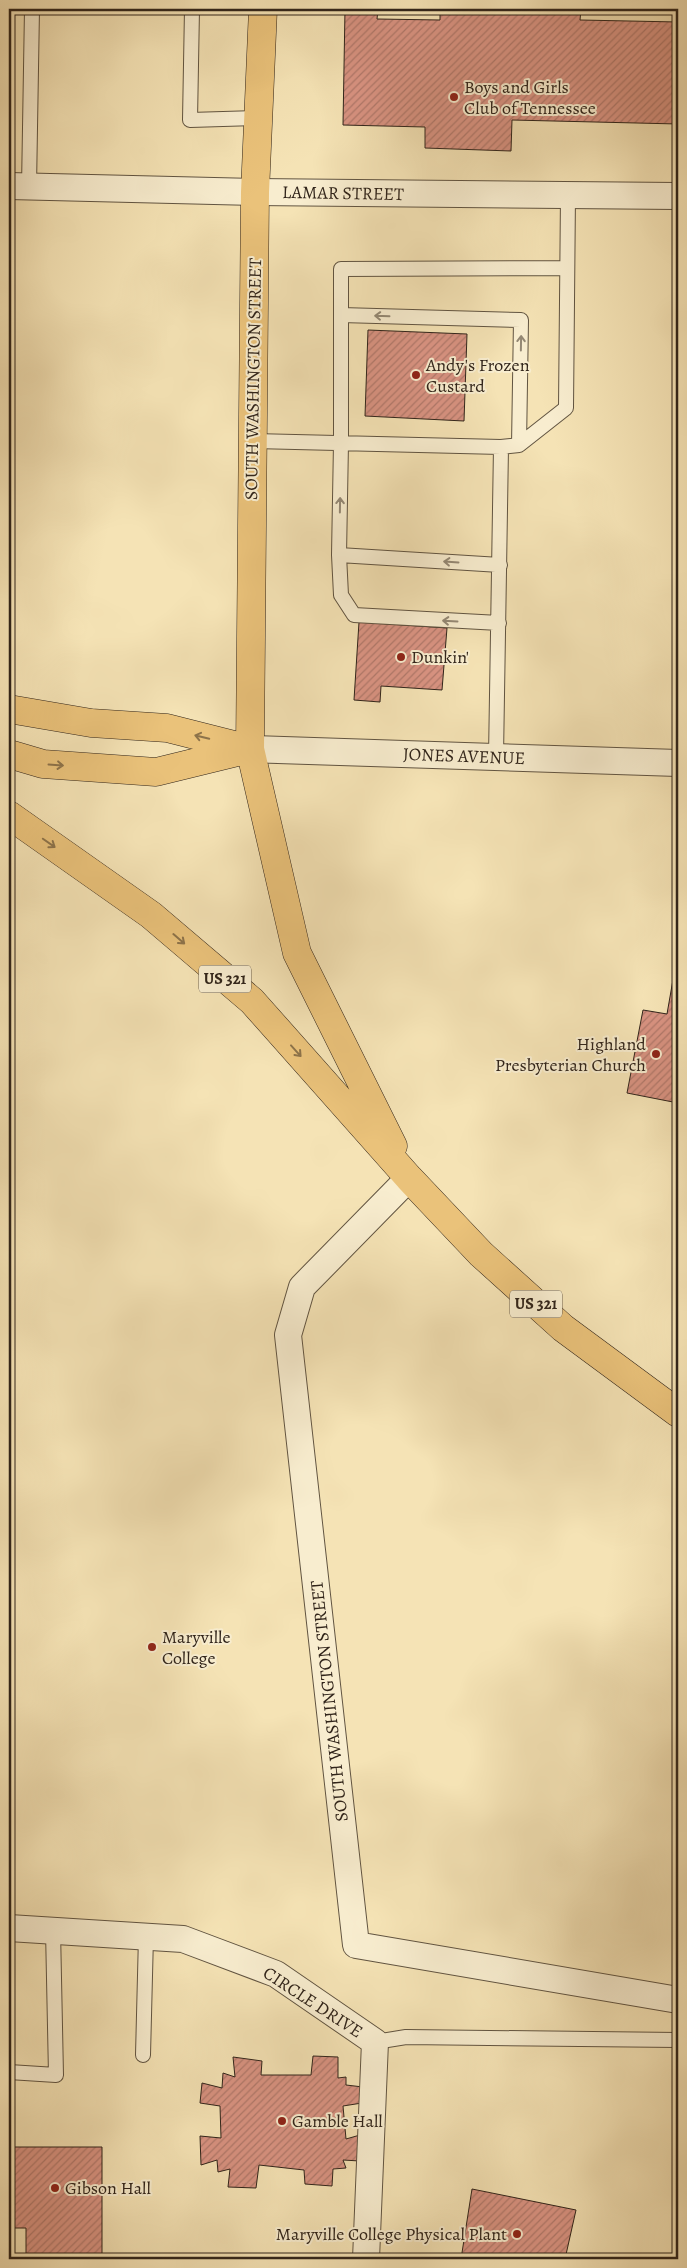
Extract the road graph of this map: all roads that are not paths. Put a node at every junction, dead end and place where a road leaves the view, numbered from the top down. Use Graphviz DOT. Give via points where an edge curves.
graph roads {
  1 [pos="32,9"];
  2 [pos="192,9"];
  3 [pos="263,9"];
  4 [pos="258,118"];
  5 [pos="19,186"];
  6 [pos="255,192"];
  7 [pos="568,195"];
  8 [pos="678,196"];
  9 [pos="567,268"];
  10 [pos="341,315"];
  11 [pos="253,441"];
  12 [pos="341,443"];
  13 [pos="519,444"];
  14 [pos="501,447"];
  15 [pos="338,555"];
  16 [pos="500,565"];
  17 [pos="499,623"];
  18 [pos="9,709"];
  19 [pos="250,749"];
  20 [pos="9,754"];
  21 [pos="496,757"];
  22 [pos="678,763"];
  23 [pos="9,815"];
  24 [pos="409,1178"];
  25 [pos="677,1409"];
  26 [pos="9,1928"];
  27 [pos="53,1930"];
  28 [pos="146,1936"];
  29 [pos="677,2000"];
  30 [pos="678,2040"];
  31 [pos="375,2042"];
  32 [pos="142,2055"];
  33 [pos="9,2072"];
  34 [pos="366,2259"];
  1 -- 5 [label="lane"];
  2 -- 4 [label="lane" via="190,120"];
  3 -- 4 [label="main road, SOUTH WASHINGTON STREET"];
  4 -- 6 [label="main road, SOUTH WASHINGTON STREET"];
  5 -- 6 [label="street, LAMAR STREET"];
  6 -- 7 [label="street, LAMAR STREET"];
  6 -- 11 [label="main road, SOUTH WASHINGTON STREET"];
  7 -- 8 [label="street, LAMAR STREET"];
  7 -- 9 [label="lane"];
  9 -- 10 [label="lane" via="341,269"];
  9 -- 13 [label="lane" via="566,408"];
  10 -- 12 [label="lane"];
  13 -- 10 [label="lane, one-way" via="521,320"];
  11 -- 12 [label="lane"];
  11 -- 19 [label="main road, SOUTH WASHINGTON STREET"];
  12 -- 14 [label="lane"];
  15 -- 12 [label="lane, one-way"];
  13 -- 14 [label="lane"];
  14 -- 16 [label="lane"];
  16 -- 15 [label="lane, one-way"];
  17 -- 15 [label="lane, one-way" via="354,615 341,595"];
  16 -- 17 [label="lane"];
  17 -- 21 [label="lane"];
  19 -- 18 [label="main road, one-way" via="167,728 91,723"];
  20 -- 19 [label="main road, one-way" via="42,764 156,772"];
  19 -- 21 [label="street, JONES AVENUE"];
  19 -- 24 [label="main road, US 321" via="297,953"];
  21 -- 22 [label="street, JONES AVENUE"];
  23 -- 24 [label="main road, US 321, one-way" via="151,915 252,1001"];
  24 -- 25 [label="main road, US 321" via="481,1254 563,1328"];
  24 -- 29 [label="street, SOUTH WASHINGTON STREET" via="302,1287 288,1335 356,1945"];
  26 -- 27 [label="street, CIRCLE DRIVE"];
  27 -- 28 [label="street, CIRCLE DRIVE"];
  27 -- 33 [label="lane" via="56,2075"];
  28 -- 31 [label="street, CIRCLE DRIVE" via="183,1938 276,1974"];
  28 -- 32 [label="lane"];
  30 -- 31 [label="lane" via="406,2037"];
  31 -- 34 [label="street, CIRCLE DRIVE"];
}
